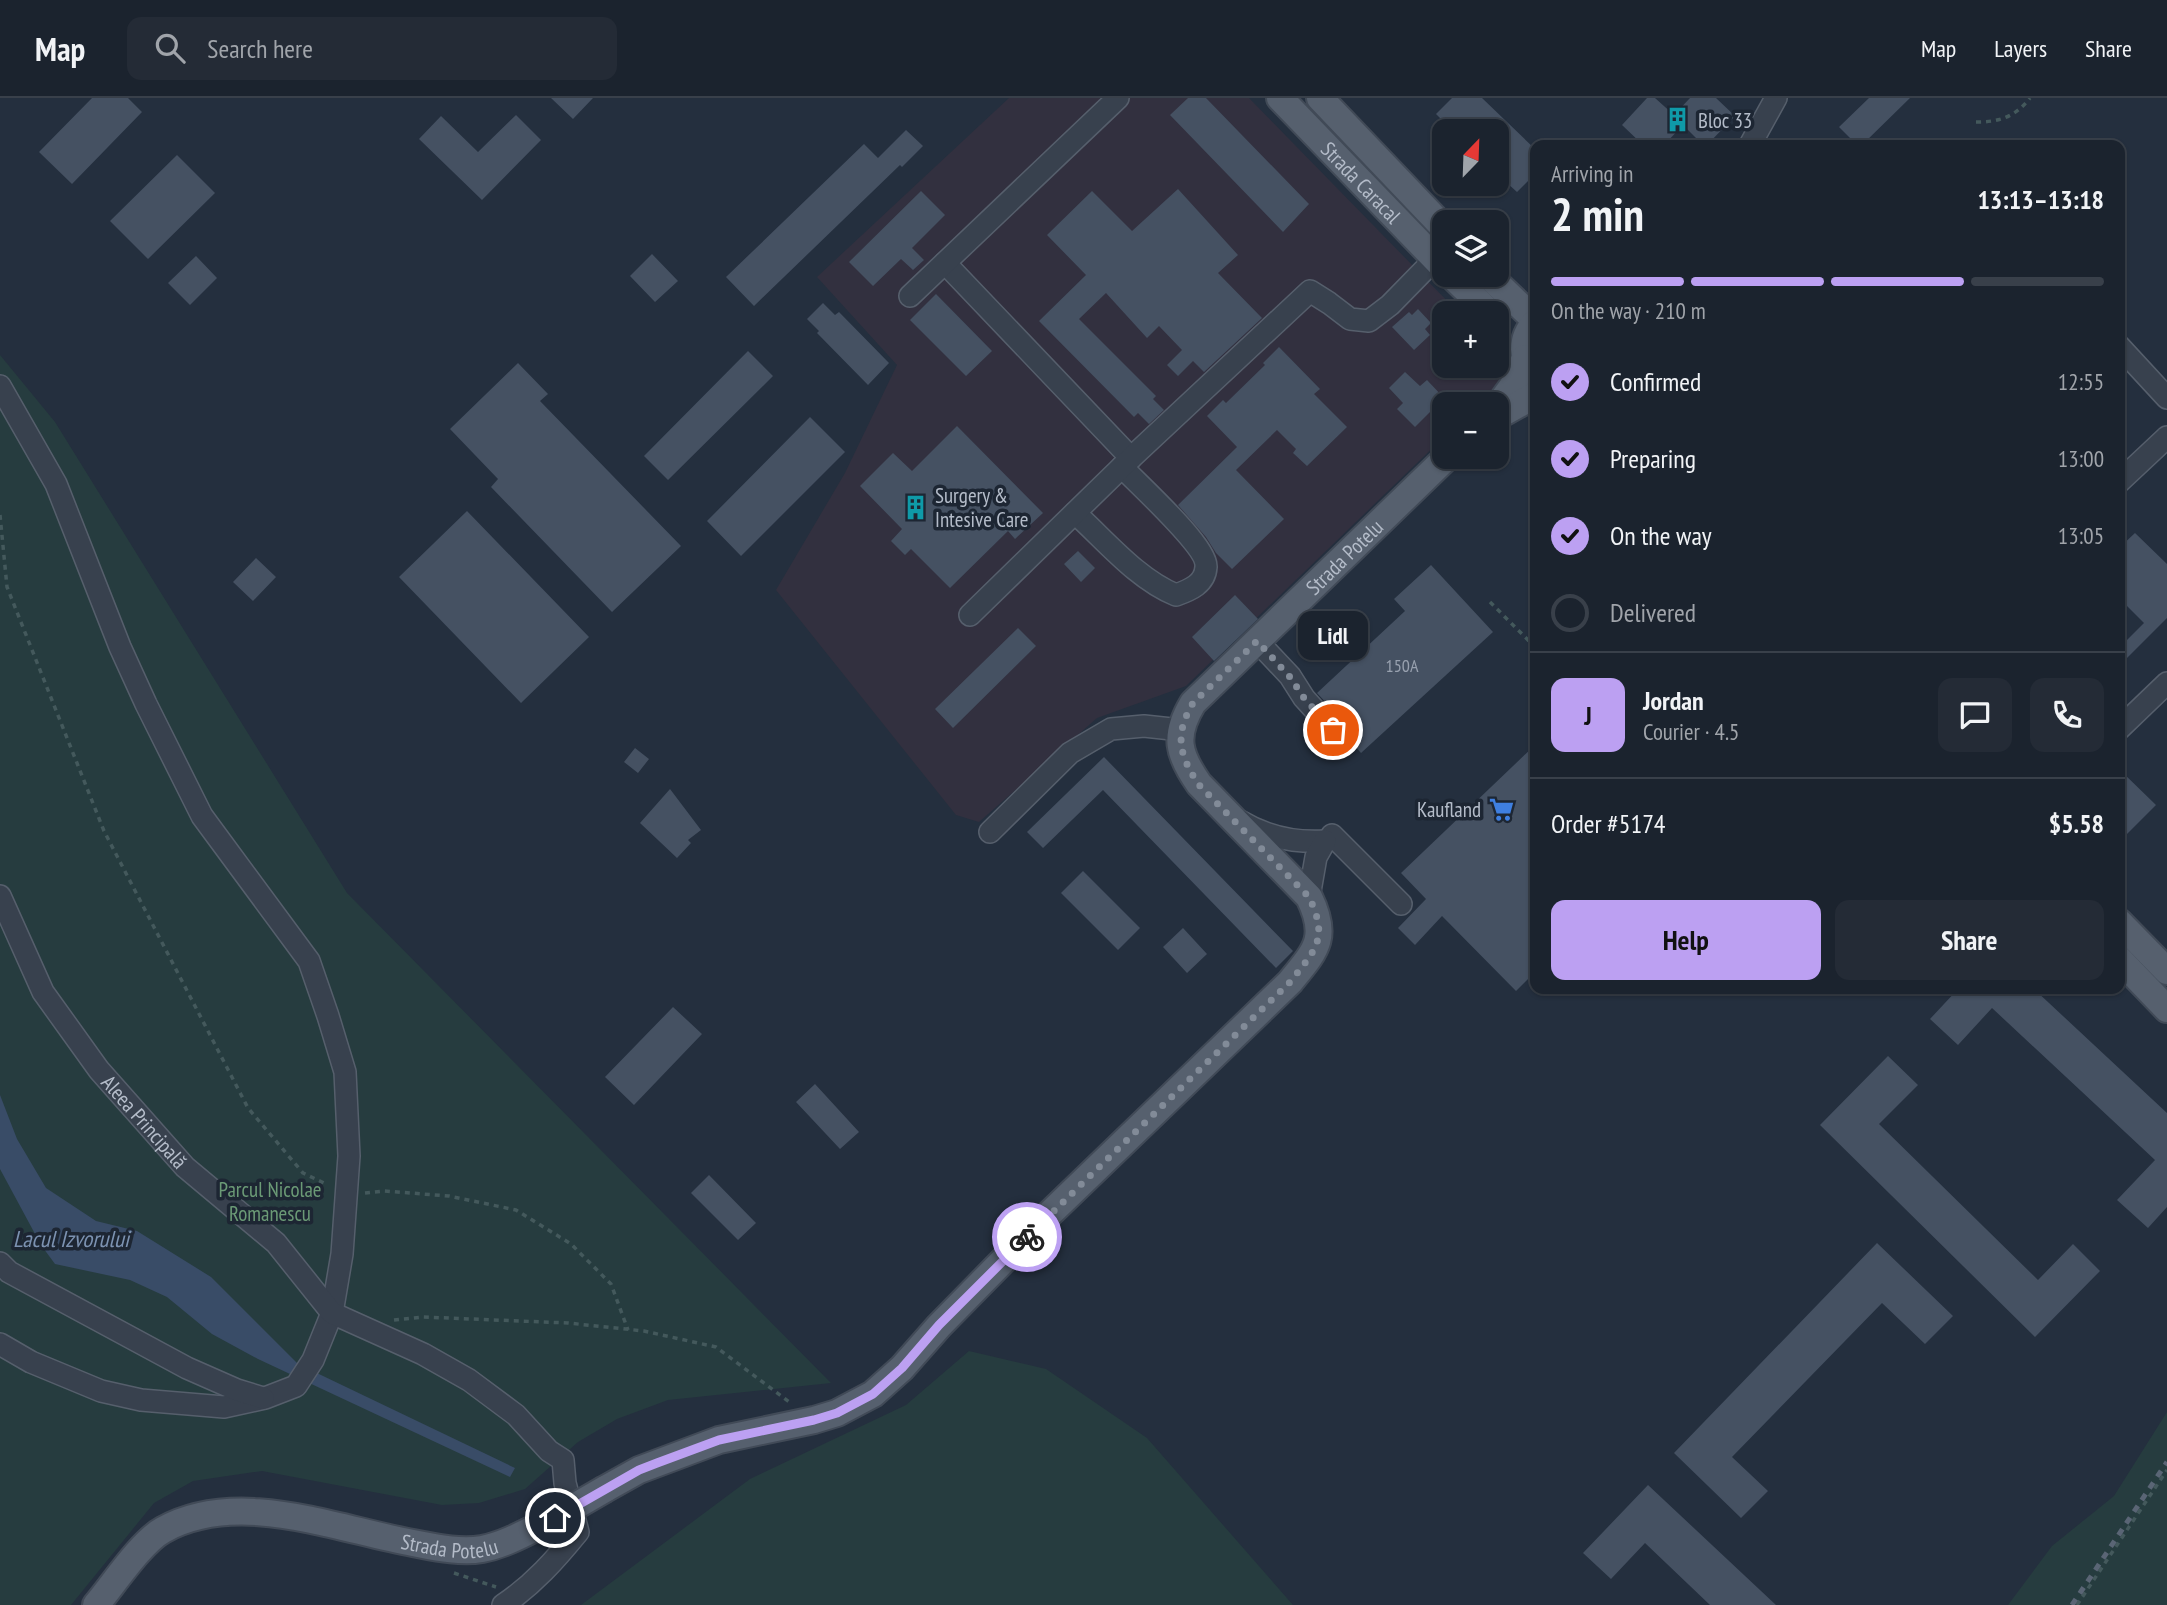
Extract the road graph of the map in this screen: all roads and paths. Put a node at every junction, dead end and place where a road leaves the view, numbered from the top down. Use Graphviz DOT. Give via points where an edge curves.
graph roads {
  1 [pos="1118,98"];
  2 [pos="1280,98"];
  3 [pos="1320,98"];
  4 [pos="1776,98"];
  5 [pos="2030,98"];
  6 [pos="1976,122"];
  7 [pos="1753,140"];
  8 [pos="1432,215"];
  9 [pos="1432,256"];
  10 [pos="945,263"];
  11 [pos="1432,275"];
  12 [pos="1494,293"];
  13 [pos="910,296"];
  14 [pos="1530,297"];
  15 [pos="1509,328"];
  16 [pos="1530,343"];
  17 [pos="1530,343"];
  18 [pos="1530,346"];
  19 [pos="2125,352"];
  20 [pos="0,386"];
  21 [pos="1509,392"];
  22 [pos="1530,398"];
  23 [pos="2167,398"];
  24 [pos="1509,410"];
  25 [pos="1530,412"];
  26 [pos="1509,421"];
  27 [pos="2167,436"];
  28 [pos="1127,463"];
  29 [pos="1435,469"];
  30 [pos="2125,476"];
  31 [pos="1076,513"];
  32 [pos="0,515"];
  33 [pos="1490,602"];
  34 [pos="971,615"];
  35 [pos="1257,641"];
  36 [pos="1530,642"];
  37 [pos="2167,683"];
  38 [pos="2125,723"];
  39 [pos="1181,730"];
  40 [pos="1333,730"];
  41 [pos="1226,813"];
  42 [pos="990,832"];
  43 [pos="1332,835"];
  44 [pos="0,896"];
  45 [pos="1309,897"];
  46 [pos="1401,904"];
  47 [pos="2125,928"];
  48 [pos="2125,965"];
  49 [pos="2165,966"];
  50 [pos="2167,1009"];
  51 [pos="347,1195"];
  52 [pos="0,1263"];
  53 [pos="332,1313"];
  54 [pos="357,1324"];
  55 [pos="628,1329"];
  56 [pos="0,1344"];
  57 [pos="265,1398"];
  58 [pos="797,1407"];
  59 [pos="2167,1470"];
  60 [pos="96,1605"];
  61 [pos="503,1605"];
  62 [pos="2077,1605"];
  1 -- 10 [label="street"];
  2 -- 9 [label="main road, Strada Caracal"];
  3 -- 8 [label="main road, Strada Caracal"];
  4 -- 7 [label="street"];
  5 -- 6 [label="path" via="2021,109 1994,122"];
  10 -- 13 [label="street"];
  10 -- 28 [label="street"];
  11 -- 28 [label="street" via="1369,321 1350,319 1310,291"];
  12 -- 14 [label="main road"];
  12 -- 16 [label="main road, Strada Caracal"];
  15 -- 17 [label="main road"];
  18 -- 21 [label="main road"];
  19 -- 23 [label="street"];
  20 -- 51 [label="street" via="55,484 120,647 202,816 309,961 345,1072"];
  22 -- 24 [label="main road"];
  25 -- 26 [label="main road"];
  27 -- 30 [label="street"];
  28 -- 31 [label="street"];
  28 -- 31 [label="street" via="1204,555 1202,580 1176,595 1163,590"];
  29 -- 35 [label="main road, Strada Potelu"];
  31 -- 34 [label="street"];
  32 -- 51 [label="path" via="7,587 104,831 248,1108 303,1172"];
  33 -- 36 [label="path"];
  35 -- 39 [label="main road, Strada Potelu" via="1193,703"];
  35 -- 40 [label="street"];
  37 -- 38 [label="street"];
  39 -- 41 [label="main road, Strada Potelu" via="1185,765"];
  39 -- 42 [label="street" via="1111,729 1070,754"];
  41 -- 45 [label="main road, Strada Potelu"];
  41 -- 45 [label="street" via="1268,834 1325,841 1316,857"];
  43 -- 46 [label="street"];
  44 -- 53 [label="street, Aleea Principală" via="43,992 99,1070 185,1167 276,1243"];
  45 -- 60 [label="main road, Strada Potelu, bridge" via="1320,932 1317,945 1290,982 1041,1222 873,1394 837,1413 708,1444 639,1470 555,1518 480,1549 440,1549 252,1511 225,1511 190,1520 162,1530 142,1547"];
  47 -- 49 [label="main road"];
  48 -- 50 [label="main road"];
  51 -- 53 [label="street"];
  51 -- 55 [label="path" via="384,1191 449,1196 516,1210 571,1244 611,1284"];
  52 -- 57 [label="street" via="187,1368"];
  53 -- 54 [label="street"];
  53 -- 57 [label="street" via="296,1387"];
  54 -- 55 [label="path" via="423,1317"];
  54 -- 61 [label="street" via="469,1380 516,1415 563,1460 578,1532 540,1575"];
  55 -- 58 [label="path" via="716,1347"];
  56 -- 57 [label="street" via="31,1363 101,1391 141,1400 224,1407"];
  59 -- 62 [label="path"];
}
